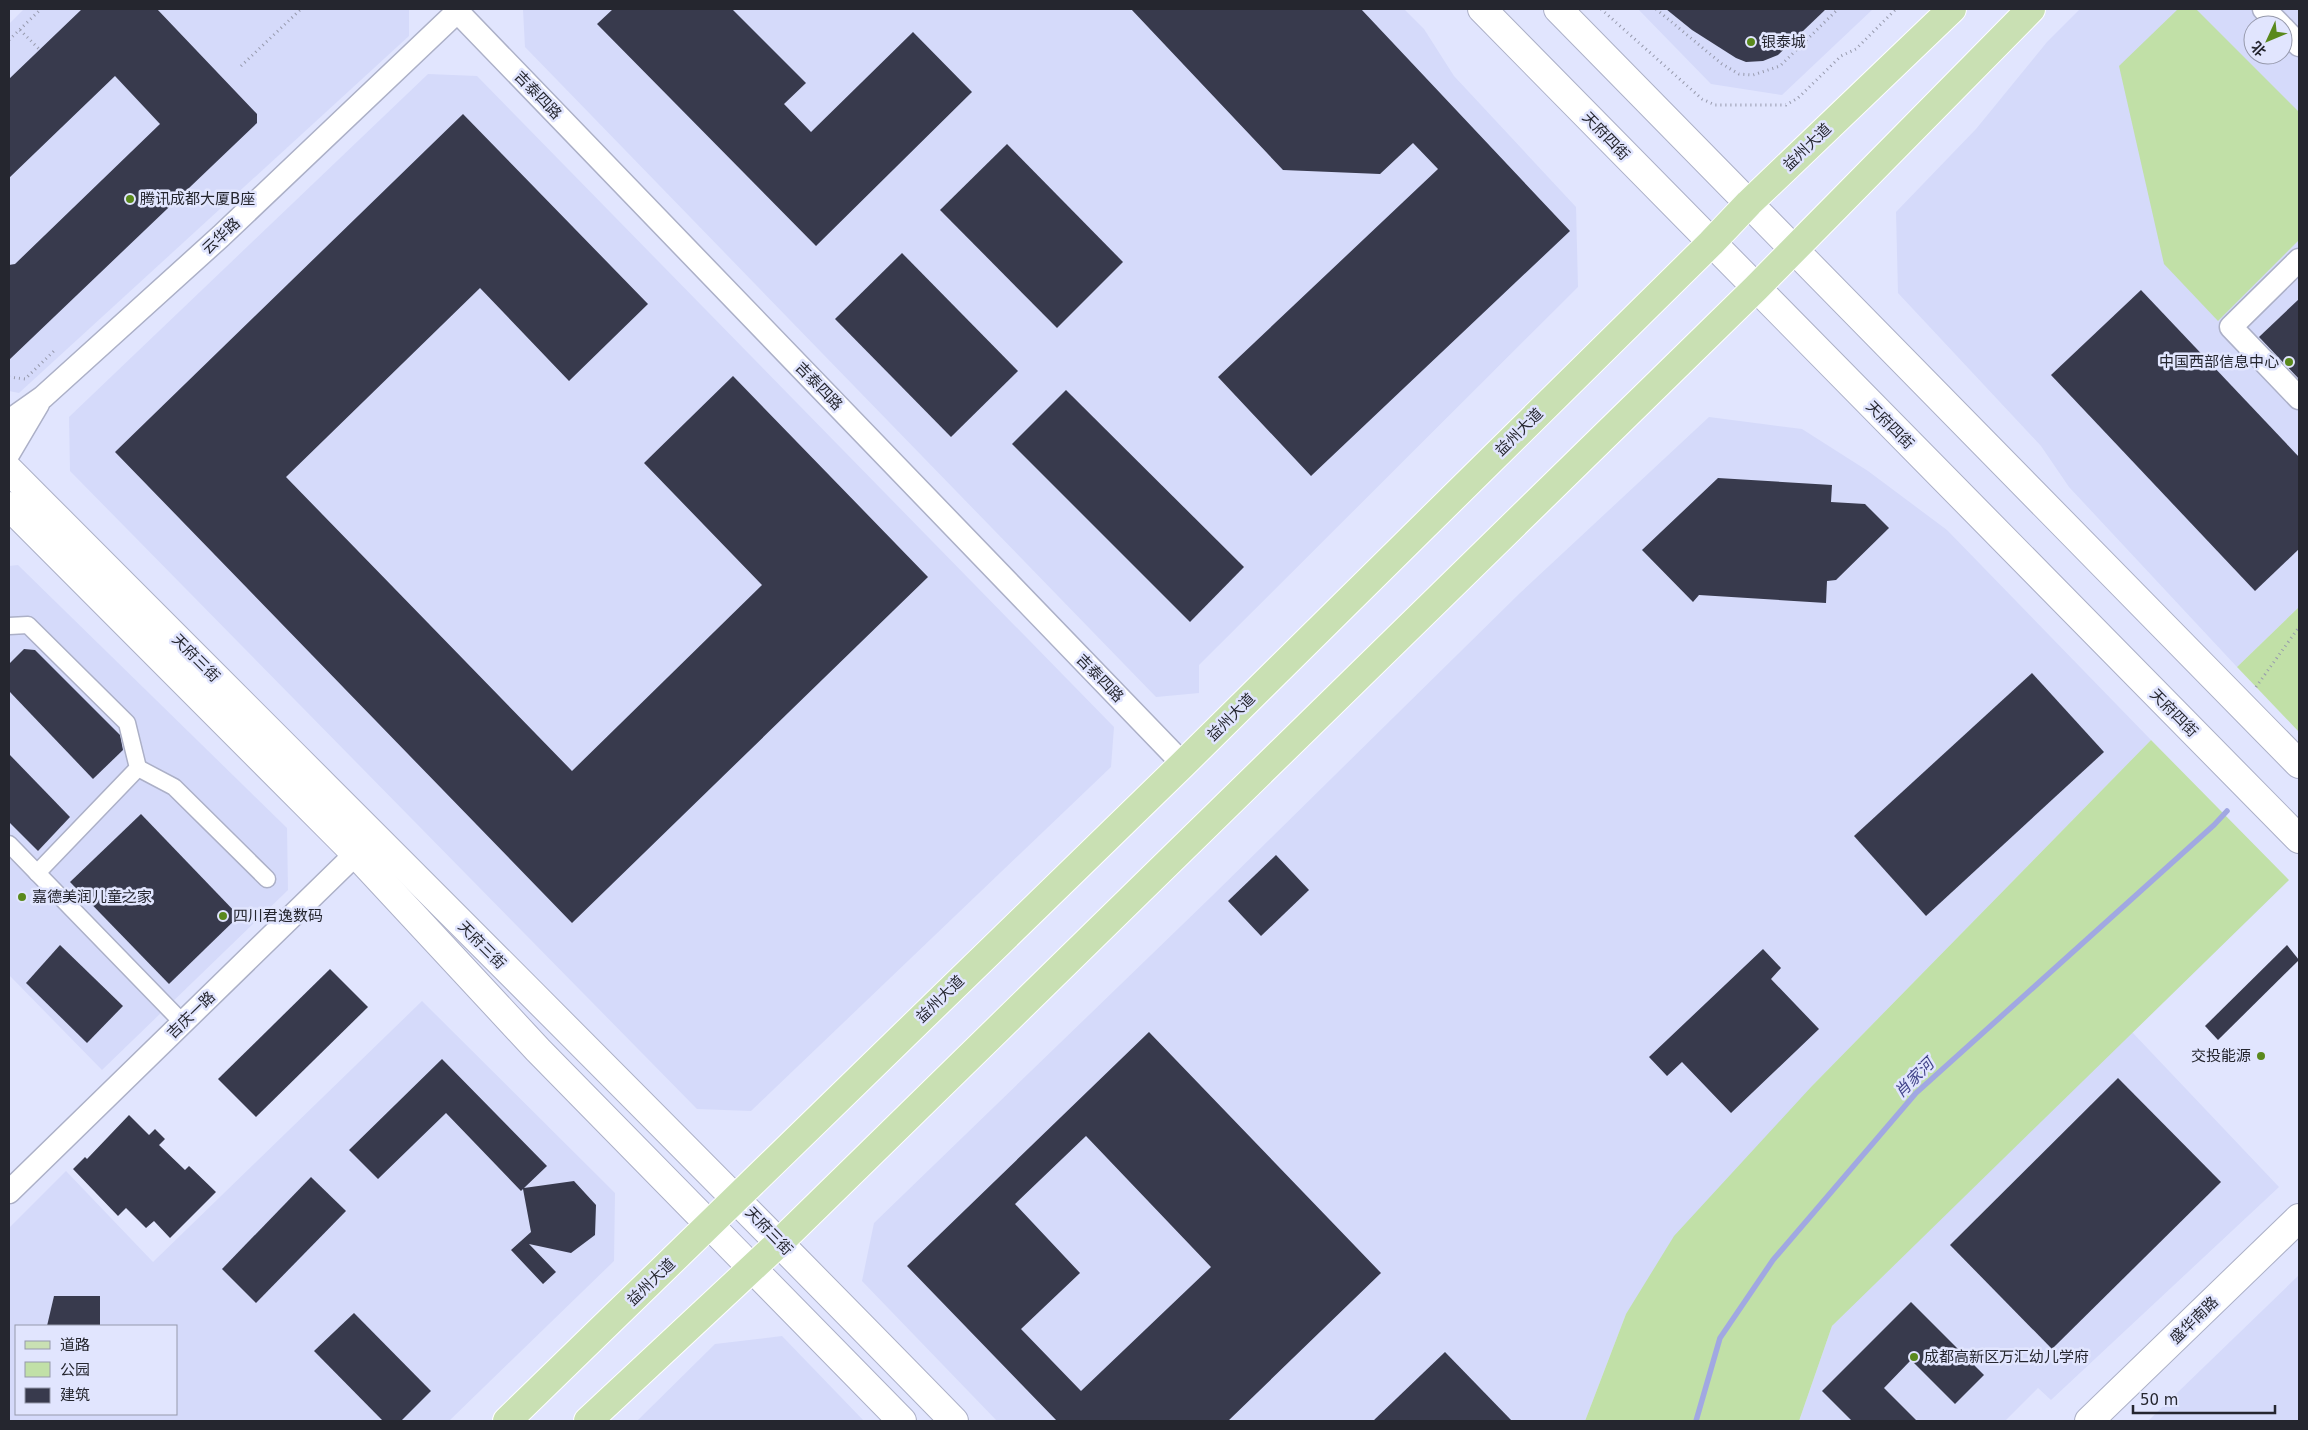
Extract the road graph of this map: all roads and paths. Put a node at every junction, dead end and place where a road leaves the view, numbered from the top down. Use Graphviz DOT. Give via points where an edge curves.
graph roads {
  1 [pos="41,9"];
  2 [pos="301,9"];
  3 [pos="1482,9"];
  4 [pos="1558,9"];
  5 [pos="1601,9"];
  6 [pos="1656,9"];
  7 [pos="1838,9"];
  8 [pos="1896,9"];
  9 [pos="1952,9"];
  10 [pos="2030,9"];
  11 [pos="457,10"];
  12 [pos="20,30"];
  13 [pos="9,40"];
  14 [pos="40,50"];
  15 [pos="241,66"];
  16 [pos="1749,203"];
  17 [pos="1711,243"];
  18 [pos="1795,250"];
  19 [pos="2299,260"];
  20 [pos="1756,288"];
  21 [pos="56,349"];
  22 [pos="9,377"];
  23 [pos="43,397"];
  24 [pos="2299,398"];
  25 [pos="9,421"];
  26 [pos="9,452"];
  27 [pos="9,470"];
  28 [pos="9,506"];
  29 [pos="9,626"];
  30 [pos="2299,627"];
  31 [pos="2256,687"];
  32 [pos="1183,764"];
  33 [pos="2299,764"];
  34 [pos="138,768"];
  35 [pos="2299,840"];
  36 [pos="9,844"];
  37 [pos="365,845"];
  38 [pos="37,873"];
  39 [pos="267,879"];
  40 [pos="183,1023"];
  41 [pos="9,1192"];
  42 [pos="736,1196"];
  43 [pos="2299,1218"];
  44 [pos="709,1225"];
  45 [pos="780,1242"];
  46 [pos="752,1269"];
  47 [pos="507,1421"];
  48 [pos="588,1421"];
  49 [pos="902,1421"];
  50 [pos="954,1421"];
  51 [pos="2089,1421"];
  1 -- 12 [label="path"];
  2 -- 15 [label="path"];
  3 -- 17 [label="street, 天府四街"];
  4 -- 16 [label="street"];
  5 -- 8 [label="path" via="1702,99 1715,105 1786,105 1798,98 1841,56 1856,49"];
  6 -- 7 [label="path" via="1722,64 1739,74 1753,75 1780,66"];
  9 -- 16 [label="main road, 益州大道"];
  10 -- 18 [label="main road"];
  11 -- 23 [label="street, 云华路" via="221,236"];
  11 -- 32 [label="street, 吉泰四路"];
  12 -- 13 [label="path"];
  12 -- 14 [label="path"];
  16 -- 17 [label="main road, 益州大道"];
  16 -- 18 [label="street"];
  17 -- 20 [label="street, 天府四街"];
  17 -- 32 [label="main road, 益州大道"];
  18 -- 20 [label="main road"];
  18 -- 33 [label="street"];
  19 -- 24 [label="street" via="2231,327"];
  20 -- 35 [label="street, 天府四街"];
  20 -- 45 [label="main road"];
  21 -- 22 [label="path" via="25,379"];
  23 -- 25 [label="street, 云华路"];
  23 -- 26 [label="street, 云华路"];
  27 -- 37 [label="street, 天府三街"];
  28 -- 37 [label="street, 天府三街"];
  29 -- 34 [label="street" via="28,625 128,723"];
  30 -- 31 [label="path"];
  32 -- 42 [label="main road, 益州大道"];
  34 -- 38 [label="street"];
  34 -- 39 [label="street" via="174,787"];
  36 -- 38 [label="street"];
  37 -- 40 [label="street, 吉庆一路"];
  37 -- 42 [label="street, 天府三街"];
  37 -- 44 [label="street, 天府三街" via="538,1050"];
  38 -- 40 [label="street"];
  40 -- 41 [label="street, 吉庆一路"];
  42 -- 44 [label="main road, 益州大道"];
  42 -- 45 [label="street, 天府三街"];
  43 -- 51 [label="street, 盛华南路"];
  44 -- 46 [label="street, 天府三街"];
  44 -- 47 [label="main road, 益州大道"];
  45 -- 46 [label="main road"];
  45 -- 50 [label="street, 天府三街"];
  46 -- 48 [label="main road"];
  46 -- 49 [label="street, 天府三街"];
}
